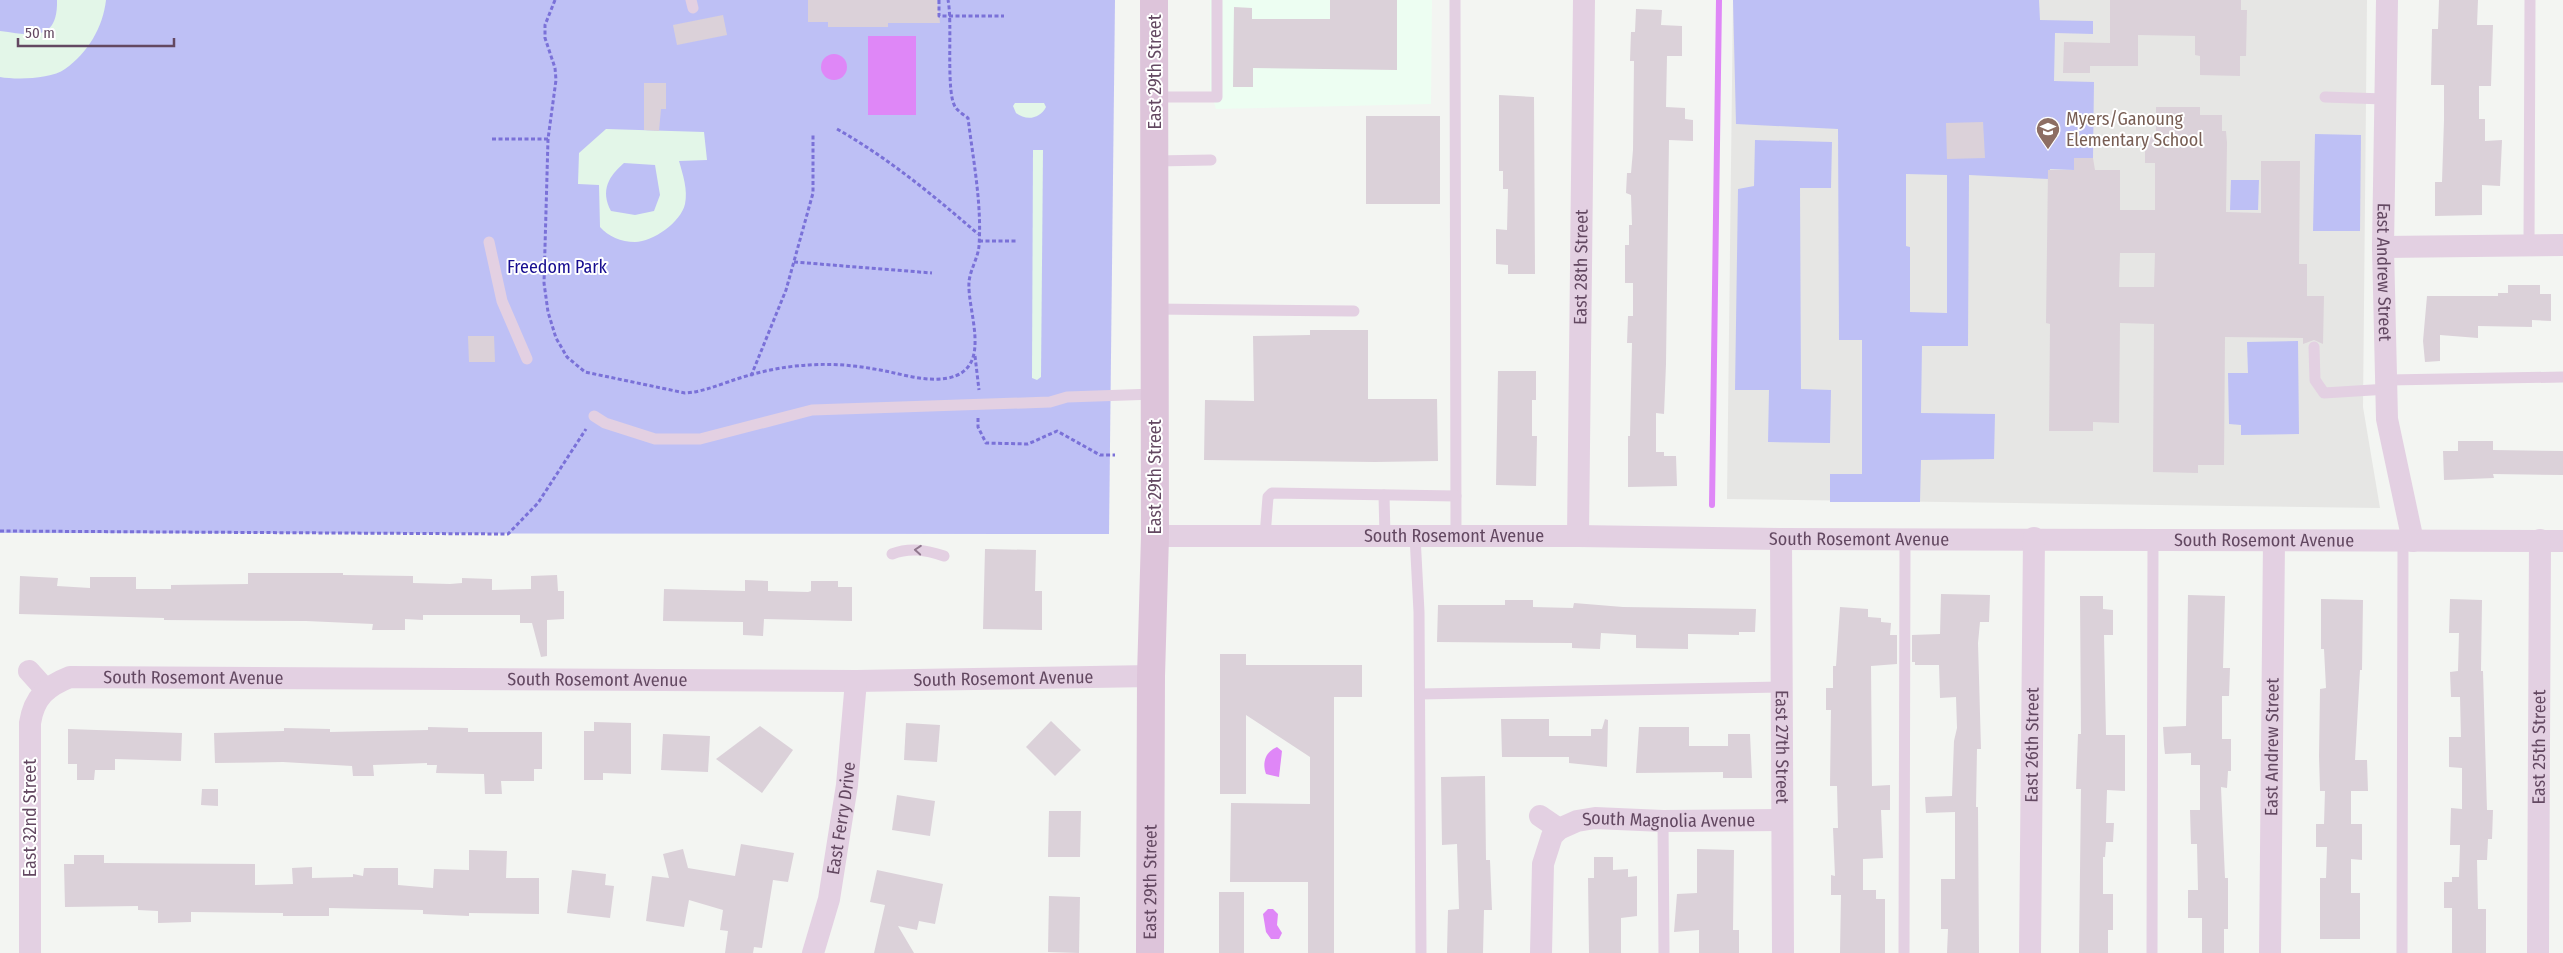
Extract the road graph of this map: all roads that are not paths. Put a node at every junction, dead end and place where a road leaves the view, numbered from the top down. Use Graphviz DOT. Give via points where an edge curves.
graph roads {
  1 [pos="1154,0"];
  2 [pos="1217,0"];
  3 [pos="1455,0"];
  4 [pos="1584,0"];
  5 [pos="2387,0"];
  6 [pos="2530,0"];
  7 [pos="1155,97"];
  8 [pos="2325,97"];
  9 [pos="2384,99"];
  10 [pos="1211,160"];
  11 [pos="1155,161"];
  12 [pos="489,242"];
  13 [pos="2529,245"];
  14 [pos="2563,245"];
  15 [pos="2383,247"];
  16 [pos="1154,309"];
  17 [pos="1354,311"];
  18 [pos="2314,347"];
  19 [pos="527,359"];
  20 [pos="2563,377"];
  21 [pos="2388,384"];
  22 [pos="1155,394"];
  23 [pos="594,416"];
  24 [pos="1384,495"];
  25 [pos="1456,496"];
  26 [pos="1155,536"];
  27 [pos="1265,536"];
  28 [pos="1385,536"];
  29 [pos="1415,536"];
  30 [pos="1456,536"];
  31 [pos="1578,536"];
  32 [pos="2034,538"];
  33 [pos="1905,539"];
  34 [pos="1781,540"];
  35 [pos="2153,540"];
  36 [pos="2540,540"];
  37 [pos="2274,541"];
  38 [pos="2408,541"];
  39 [pos="2563,541"];
  40 [pos="892,554"];
  41 [pos="944,556"];
  42 [pos="29,671"];
  43 [pos="1151,676"];
  44 [pos="856,681"];
  45 [pos="1782,687"];
  46 [pos="47,689"];
  47 [pos="1420,694"];
  48 [pos="1540,816"];
  49 [pos="1782,820"];
  50 [pos="1663,821"];
  51 [pos="1559,829"];
  52 [pos="30,953"];
  53 [pos="812,953"];
  54 [pos="1150,953"];
  55 [pos="1421,953"];
  56 [pos="1540,953"];
  57 [pos="1664,953"];
  58 [pos="1783,953"];
  59 [pos="1904,953"];
  60 [pos="2030,953"];
  61 [pos="2152,953"];
  62 [pos="2270,953"];
  63 [pos="2402,953"];
  64 [pos="2538,953"];
  1 -- 7 [label="street, East 29th Street"];
  2 -- 7 [label="lane" via="1216,97"];
  3 -- 25 [label="lane"];
  4 -- 31 [label="street, East 28th Street"];
  5 -- 9 [label="street, East Andrew Street"];
  6 -- 13 [label="lane"];
  7 -- 11 [label="street, East 29th Street"];
  8 -- 9 [label="lane"];
  9 -- 15 [label="street, East Andrew Street"];
  10 -- 11 [label="lane"];
  11 -- 16 [label="street, East 29th Street"];
  12 -- 19 [label="lane" via="502,301"];
  13 -- 14 [label="street"];
  13 -- 15 [label="street"];
  15 -- 21 [label="street, East Andrew Street"];
  16 -- 17 [label="lane"];
  16 -- 22 [label="street, East 29th Street"];
  18 -- 21 [label="lane" via="2314,380 2324,393"];
  20 -- 21 [label="lane"];
  21 -- 38 [label="street, East Andrew Street" via="2387,419"];
  22 -- 23 [label="lane" via="1067,397 1050,402 812,410 700,439 655,439 604,423"];
  22 -- 26 [label="street, East 29th Street"];
  24 -- 25 [label="lane"];
  24 -- 27 [label="lane" via="1272,493 1268,497"];
  24 -- 28 [label="lane"];
  25 -- 30 [label="lane"];
  26 -- 27 [label="street, South Rosemont Avenue"];
  26 -- 43 [label="street, East 29th Street"];
  27 -- 28 [label="street, South Rosemont Avenue"];
  28 -- 29 [label="street, South Rosemont Avenue"];
  29 -- 30 [label="street, South Rosemont Avenue"];
  29 -- 47 [label="lane"];
  30 -- 31 [label="street, South Rosemont Avenue"];
  31 -- 34 [label="street, South Rosemont Avenue"];
  32 -- 33 [label="street, South Rosemont Avenue"];
  32 -- 35 [label="street, South Rosemont Avenue"];
  32 -- 60 [label="street, East 26th Street"];
  33 -- 34 [label="street, South Rosemont Avenue"];
  33 -- 59 [label="lane"];
  34 -- 45 [label="street, East 27th Street"];
  35 -- 37 [label="street, South Rosemont Avenue"];
  35 -- 61 [label="lane"];
  36 -- 38 [label="street, South Rosemont Avenue"];
  36 -- 39 [label="street, South Rosemont Avenue"];
  36 -- 64 [label="street, East 25th Street"];
  37 -- 38 [label="street, South Rosemont Avenue"];
  37 -- 62 [label="street, East Andrew Street"];
  38 -- 63 [label="lane"];
  41 -- 40 [label="lane, one-way" via="904,549"];
  42 -- 46 [label="street"];
  43 -- 44 [label="street, South Rosemont Avenue"];
  43 -- 54 [label="street, East 29th Street"];
  44 -- 46 [label="street, South Rosemont Avenue" via="70,677"];
  44 -- 53 [label="street, East Ferry Drive" via="829,899"];
  45 -- 47 [label="lane"];
  45 -- 49 [label="street, East 27th Street"];
  46 -- 52 [label="street, East 32nd Street" via="32,709 30,723"];
  47 -- 55 [label="lane"];
  48 -- 51 [label="street"];
  49 -- 50 [label="street, South Magnolia Avenue"];
  49 -- 58 [label="street, East 27th Street"];
  50 -- 51 [label="street, South Magnolia Avenue" via="1595,818"];
  50 -- 57 [label="lane"];
  51 -- 56 [label="street" via="1552,836 1543,864"];
}
